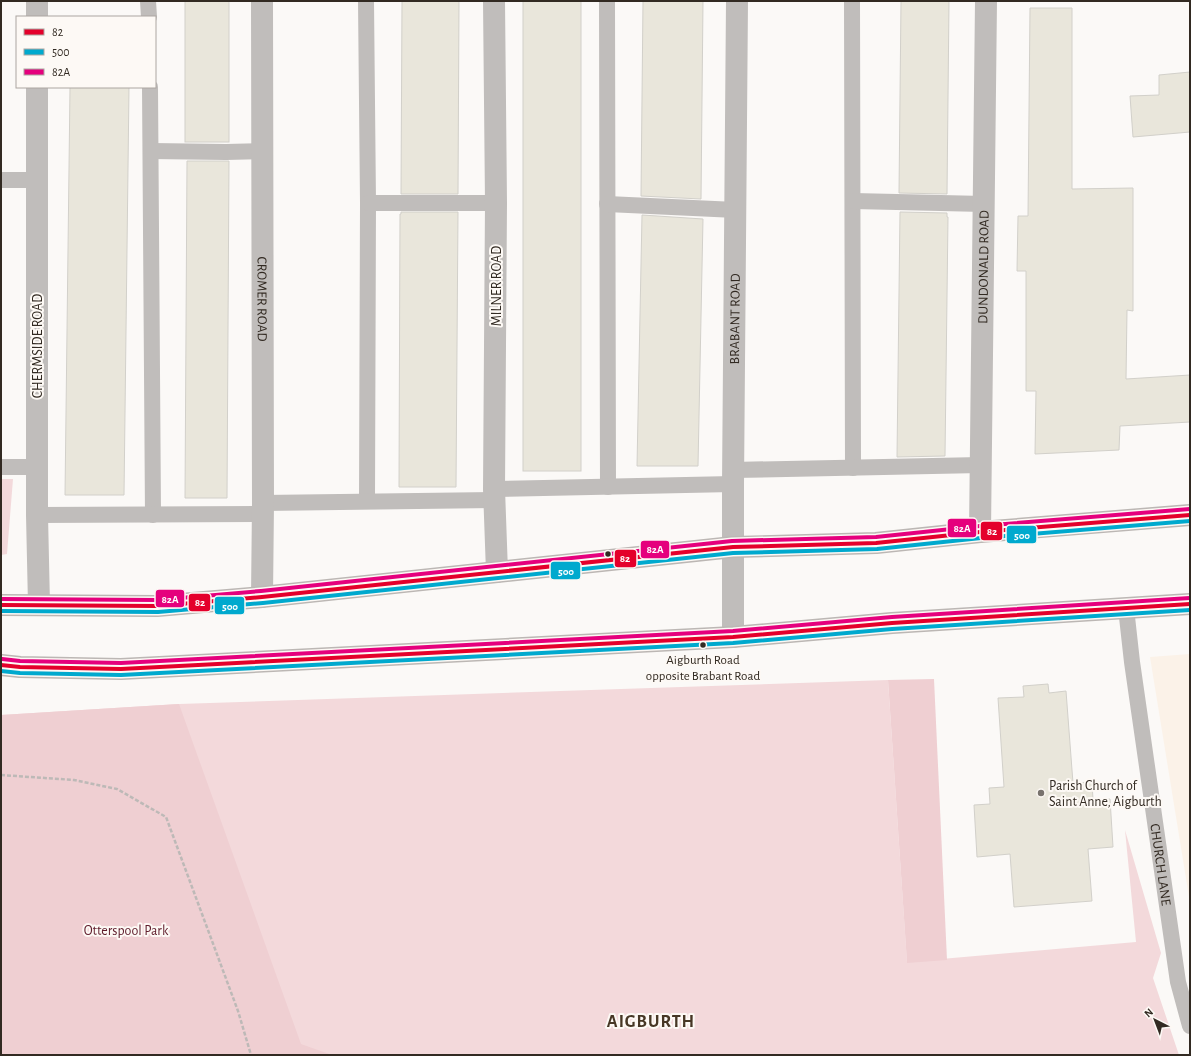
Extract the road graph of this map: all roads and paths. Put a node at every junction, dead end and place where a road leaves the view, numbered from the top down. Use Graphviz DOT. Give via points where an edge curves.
graph roads {
  1 [pos="38,1"];
  2 [pos="148,1"];
  3 [pos="262,1"];
  4 [pos="366,1"];
  5 [pos="494,1"];
  6 [pos="607,1"];
  7 [pos="737,1"];
  8 [pos="852,1"];
  9 [pos="986,1"];
  10 [pos="37,16"];
  11 [pos="149,16"];
  12 [pos="37,88"];
  13 [pos="150,88"];
  14 [pos="151,151"];
  15 [pos="262,151"];
  16 [pos="1,180"];
  17 [pos="37,180"];
  18 [pos="853,201"];
  19 [pos="368,203"];
  20 [pos="496,203"];
  21 [pos="607,204"];
  22 [pos="984,204"];
  23 [pos="736,210"];
  24 [pos="981,465"];
  25 [pos="1,467"];
  26 [pos="37,467"];
  27 [pos="854,468"];
  28 [pos="733,477"];
  29 [pos="608,487"];
  30 [pos="494,495"];
  31 [pos="367,501"];
  32 [pos="263,508"];
  33 [pos="37,515"];
  34 [pos="153,515"];
  35 [pos="1190,515"];
  36 [pos="980,532"];
  37 [pos="733,547"];
  38 [pos="497,572"];
  39 [pos="262,597"];
  40 [pos="1190,604"];
  41 [pos="1,605"];
  42 [pos="39,605"];
  43 [pos="1126,608"];
  44 [pos="733,637"];
  45 [pos="1,665"];
  46 [pos="1,775"];
  47 [pos="1190,1026"];
  48 [pos="251,1055"];
  1 -- 10 [label="street"];
  2 -- 11 [label="lane"];
  3 -- 15 [label="street, CROMER ROAD"];
  4 -- 19 [label="lane"];
  5 -- 20 [label="street, MILNER ROAD"];
  6 -- 21 [label="lane"];
  7 -- 23 [label="street, BRABANT ROAD"];
  8 -- 18 [label="lane"];
  9 -- 22 [label="street, DUNDONALD ROAD"];
  12 -- 17 [label="street, CHERMSIDE ROAD"];
  13 -- 14 [label="lane"];
  14 -- 15 [label="lane"];
  14 -- 34 [label="lane"];
  15 -- 32 [label="street, CROMER ROAD"];
  16 -- 17 [label="lane"];
  17 -- 26 [label="street, CHERMSIDE ROAD"];
  18 -- 22 [label="lane"];
  18 -- 27 [label="lane"];
  19 -- 20 [label="lane"];
  19 -- 31 [label="lane"];
  20 -- 30 [label="street, MILNER ROAD"];
  21 -- 23 [label="lane"];
  21 -- 29 [label="lane"];
  22 -- 24 [label="street, DUNDONALD ROAD"];
  23 -- 28 [label="street, BRABANT ROAD"];
  24 -- 27 [label="lane"];
  24 -- 36 [label="street, DUNDONALD ROAD"];
  25 -- 26 [label="lane"];
  26 -- 33 [label="street, CHERMSIDE ROAD"];
  27 -- 28 [label="lane"];
  28 -- 29 [label="lane"];
  28 -- 37 [label="street, BRABANT ROAD"];
  29 -- 30 [label="lane"];
  30 -- 31 [label="lane"];
  30 -- 38 [label="street, MILNER ROAD"];
  31 -- 32 [label="lane"];
  32 -- 34 [label="lane"];
  32 -- 39 [label="street, CROMER ROAD"];
  33 -- 34 [label="lane"];
  33 -- 42 [label="street, CHERMSIDE ROAD"];
  35 -- 36 [label="highway"];
  36 -- 37 [label="highway" via="876,543"];
  37 -- 38 [label="highway"];
  37 -- 44 [label="street, BRABANT ROAD"];
  38 -- 39 [label="highway"];
  39 -- 42 [label="highway" via="157,606"];
  40 -- 43 [label="highway"];
  41 -- 42 [label="highway"];
  43 -- 44 [label="highway" via="892,623"];
  43 -- 47 [label="lane, CHURCH LANE" via="1178,982"];
  44 -- 45 [label="highway" via="121,669"];
  46 -- 48 [label="path" via="74,780 117,789 166,817 238,1012"];
}
